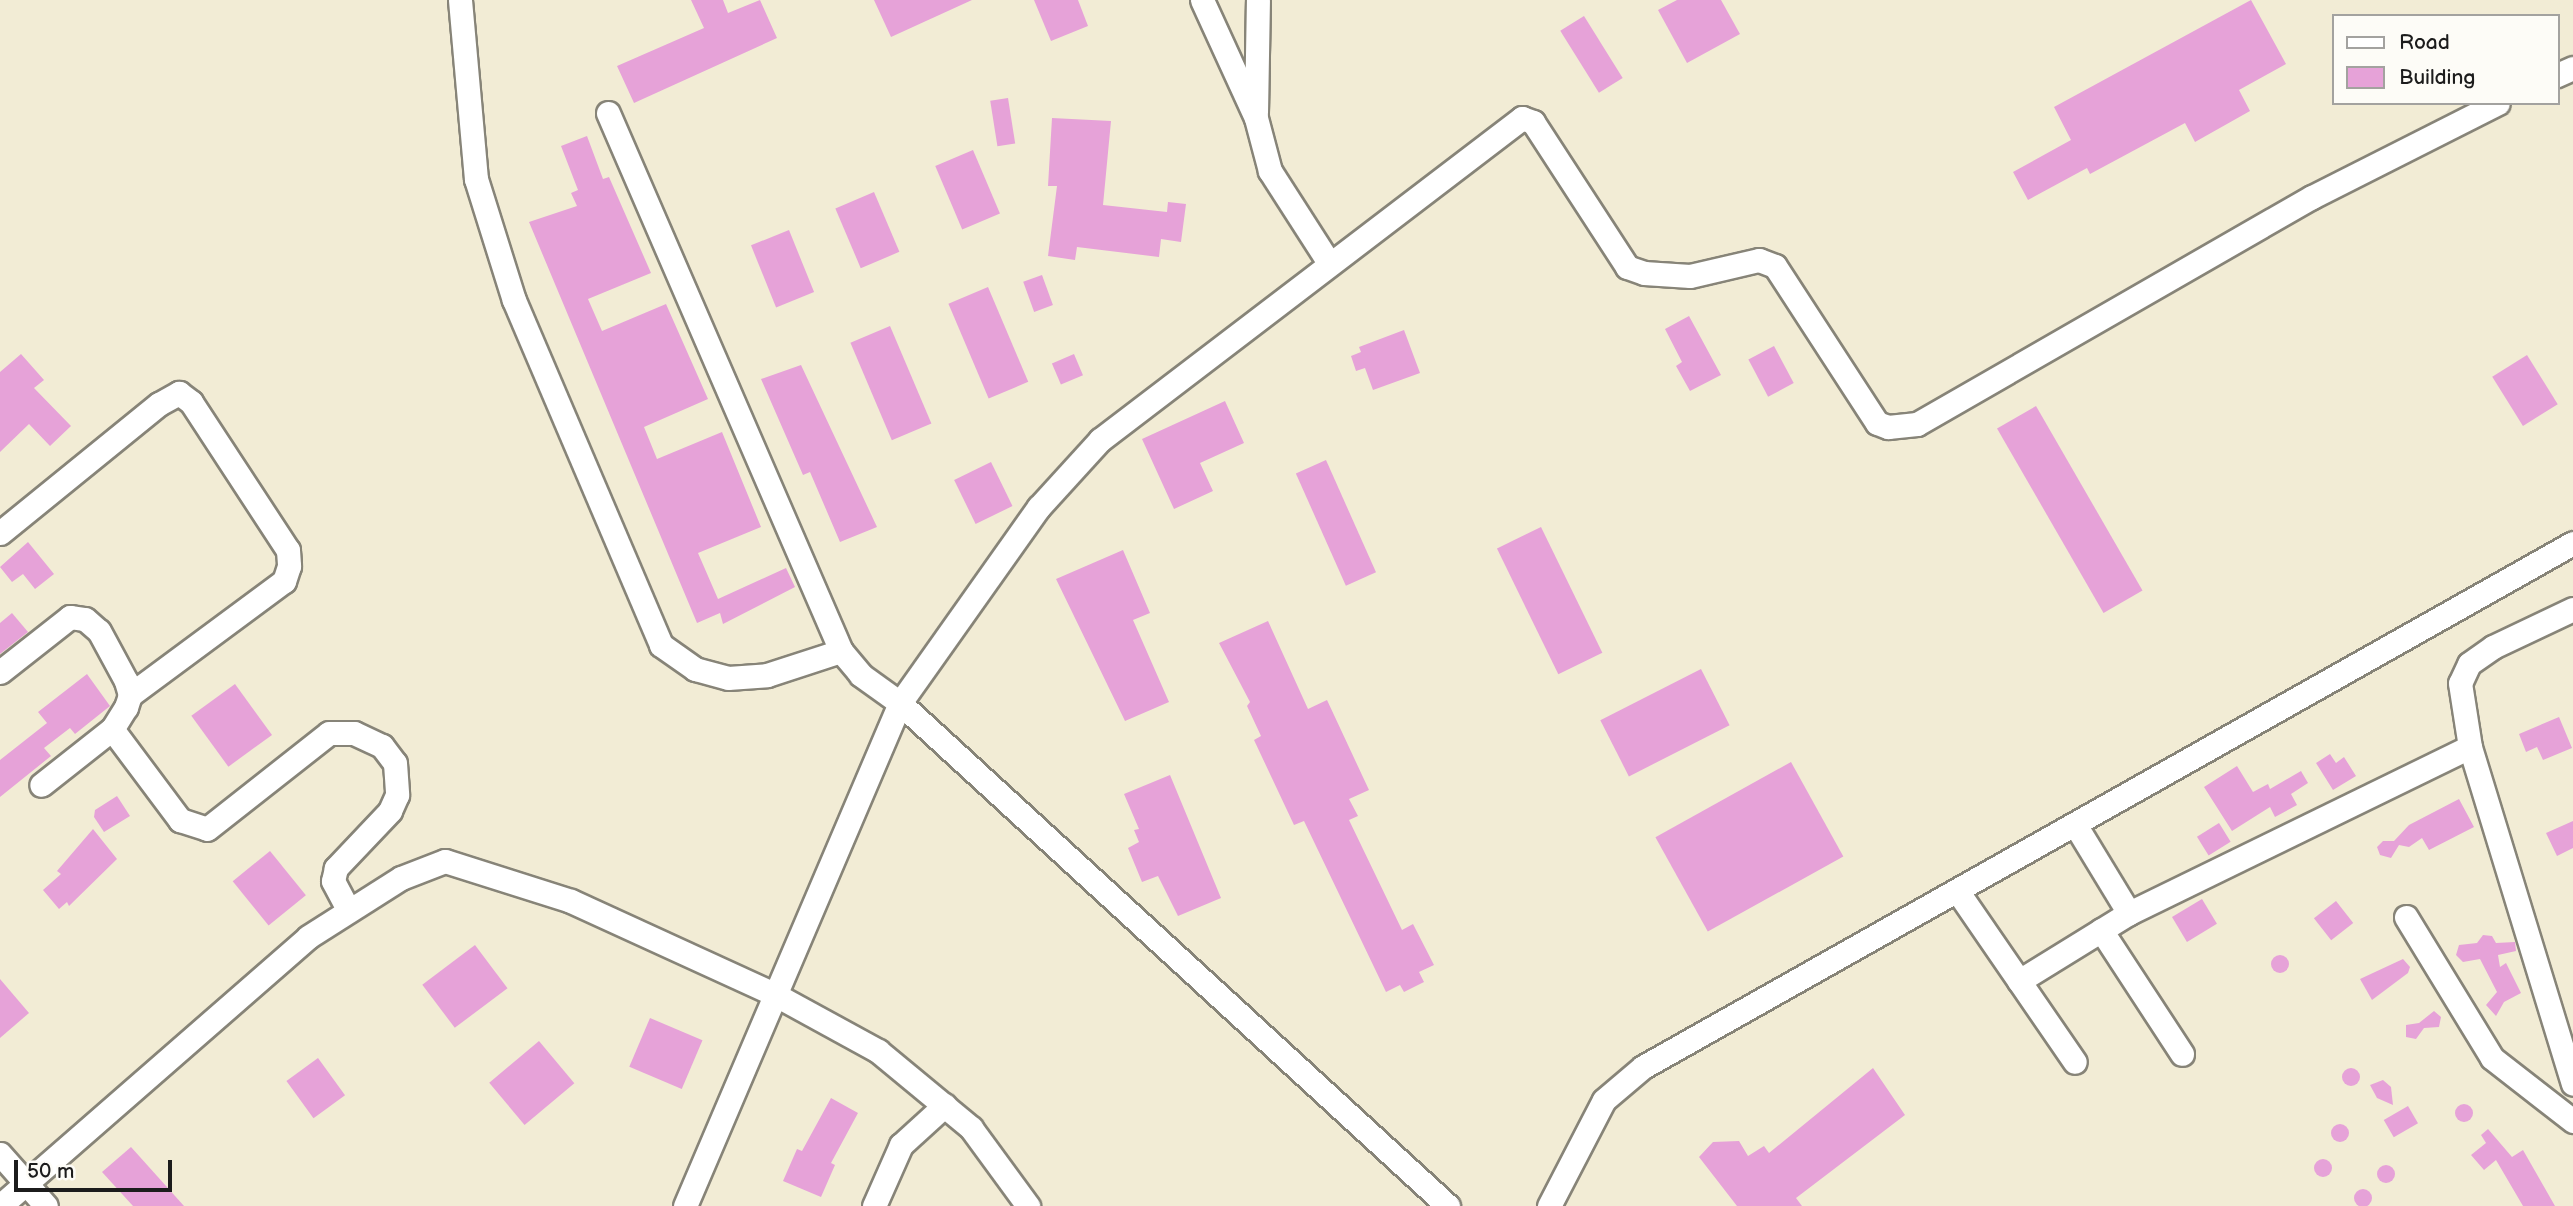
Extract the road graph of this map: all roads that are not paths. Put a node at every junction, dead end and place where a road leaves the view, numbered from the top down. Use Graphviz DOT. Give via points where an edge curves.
graph roads {
  1 [pos="460,0"];
  2 [pos="1202,0"];
  3 [pos="1258,0"];
  4 [pos="2494,105"];
  5 [pos="608,113"];
  6 [pos="1256,118"];
  7 [pos="1329,263"];
  8 [pos="0,533"];
  9 [pos="2573,543"];
  10 [pos="2573,608"];
  11 [pos="841,651"];
  12 [pos="0,672"];
  13 [pos="130,695"];
  14 [pos="900,703"];
  15 [pos="112,729"];
  16 [pos="2470,747"];
  17 [pos="41,785"];
  18 [pos="2076,826"];
  19 [pos="1958,892"];
  20 [pos="348,909"];
  21 [pos="2129,913"];
  22 [pos="2406,917"];
  23 [pos="2101,930"];
  24 [pos="2019,981"];
  25 [pos="774,994"];
  26 [pos="2182,1054"];
  27 [pos="2075,1062"];
  28 [pos="2573,1084"];
  29 [pos="945,1105"];
  30 [pos="2573,1121"];
  31 [pos="0,1154"];
  32 [pos="27,1185"];
  33 [pos="0,1206"];
  34 [pos="46,1206"];
  35 [pos="685,1206"];
  36 [pos="874,1206"];
  37 [pos="1028,1206"];
  38 [pos="1448,1206"];
  39 [pos="1549,1206"];
  1 -- 11 [label="street" via="465,89 480,191 514,300 661,645 695,669 727,678 767,675"];
  2 -- 6 [label="street"];
  3 -- 6 [label="street"];
  4 -- 7 [label="street" via="2289,210 1917,424 1877,423 1775,266 1759,260 1690,276 1626,267 1533,122 1525,117"];
  5 -- 11 [label="street"];
  6 -- 7 [label="street" via="1270,171"];
  7 -- 14 [label="street" via="1100,440 1039,507"];
  8 -- 13 [label="street" via="159,404 178,393 191,402 288,550 289,566 284,581"];
  9 -- 18 [label="street"];
  10 -- 16 [label="street" via="2493,647 2469,664 2460,683"];
  11 -- 14 [label="street" via="861,675"];
  12 -- 13 [label="street" via="48,631 77,617 99,631"];
  13 -- 15 [label="street"];
  14 -- 25 [label="street"];
  14 -- 38 [label="street"];
  15 -- 17 [label="street"];
  15 -- 20 [label="street" via="180,820 207,829 328,733 354,733 382,746 395,764 397,795 390,811 336,868 333,881"];
  16 -- 21 [label="street"];
  16 -- 28 [label="street"];
  18 -- 19 [label="street"];
  18 -- 21 [label="street"];
  19 -- 24 [label="street"];
  19 -- 39 [label="street" via="1643,1067 1604,1100"];
  20 -- 25 [label="street" via="411,874 445,861 459,863 571,901"];
  20 -- 32 [label="street" via="309,937"];
  21 -- 23 [label="street"];
  22 -- 30 [label="street" via="2492,1058"];
  23 -- 24 [label="street"];
  23 -- 26 [label="street"];
  24 -- 27 [label="street"];
  25 -- 29 [label="street" via="878,1051"];
  25 -- 35 [label="street"];
  29 -- 36 [label="street" via="901,1145"];
  29 -- 37 [label="street" via="971,1128"];
  31 -- 32 [label="street"];
  32 -- 33 [label="street"];
  32 -- 34 [label="street"];
}
